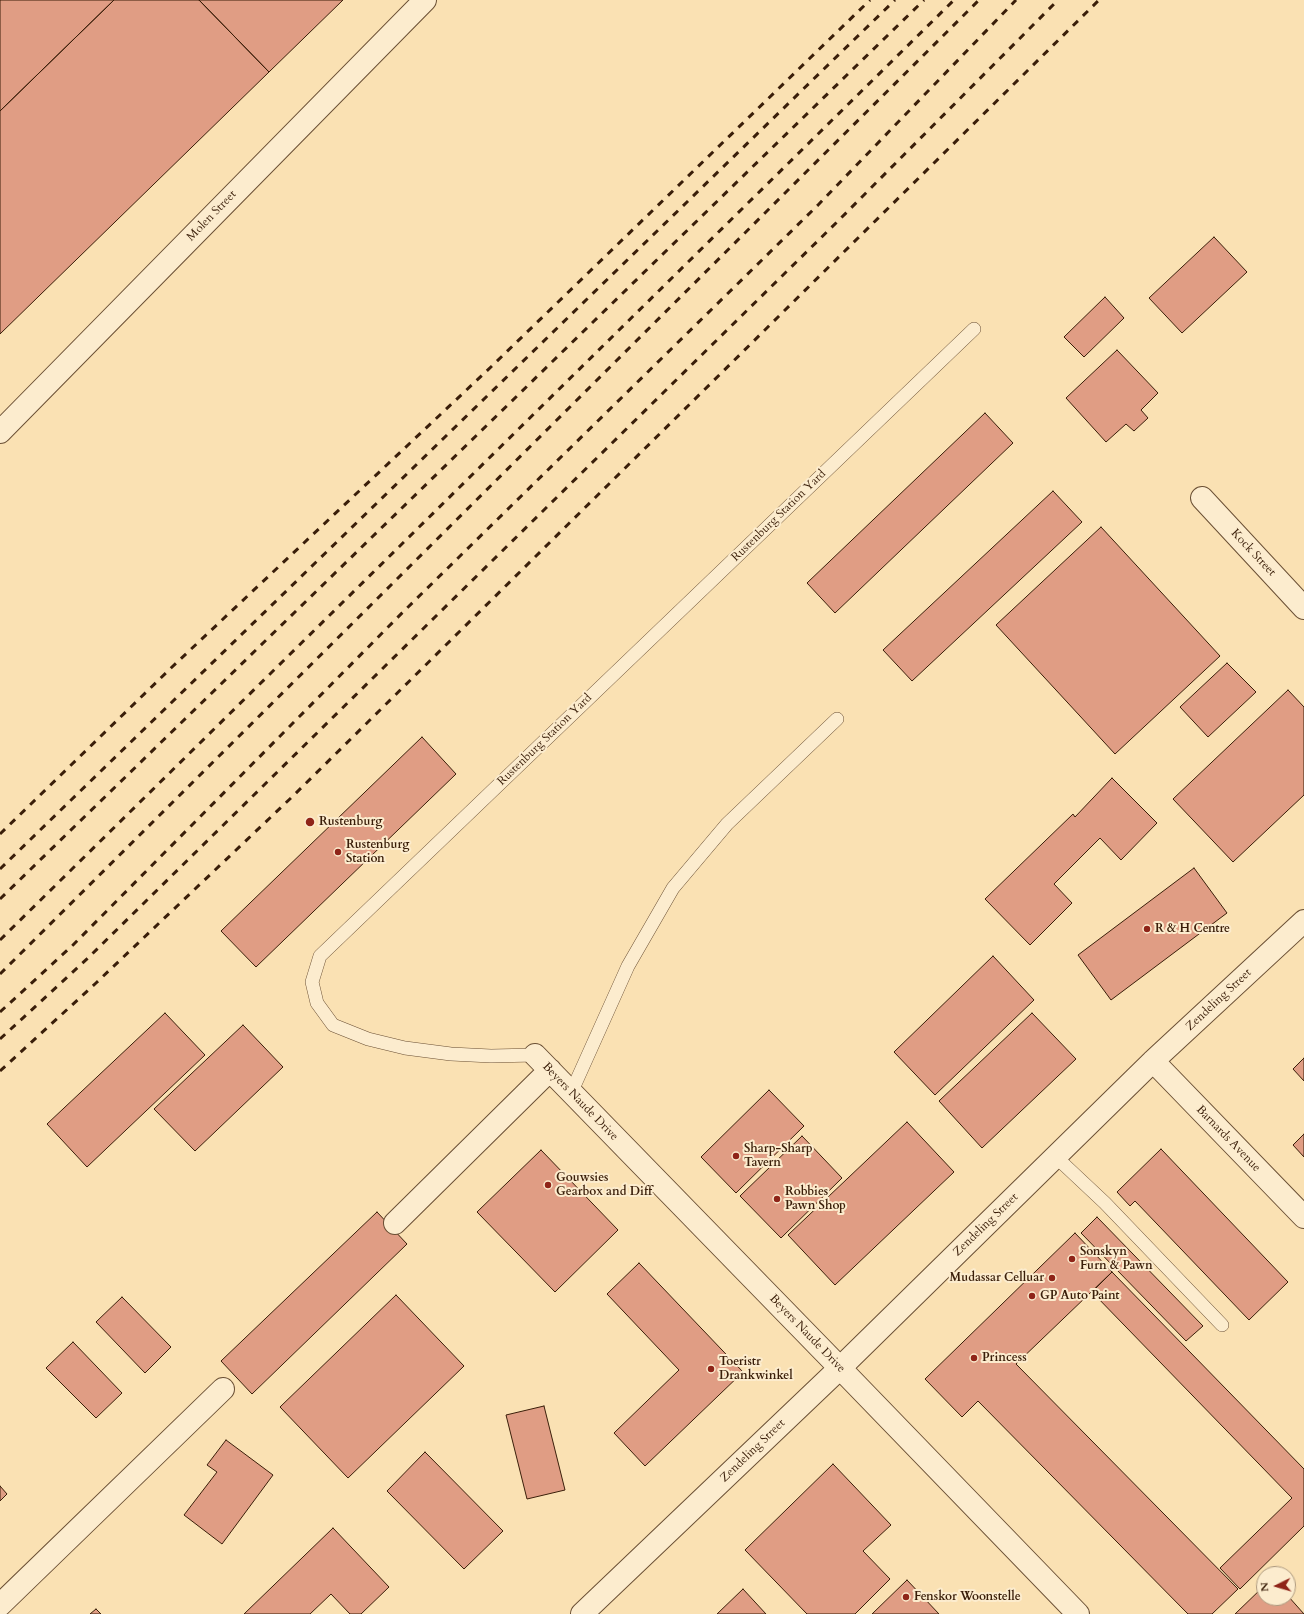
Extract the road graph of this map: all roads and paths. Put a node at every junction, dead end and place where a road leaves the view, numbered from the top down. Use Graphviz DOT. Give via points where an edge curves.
graph roads {
  1 [pos="425,0"];
  2 [pos="974,329"];
  3 [pos="0,432"];
  4 [pos="1202,498"];
  5 [pos="1304,608"];
  6 [pos="837,719"];
  7 [pos="1304,921"];
  8 [pos="534,1055"];
  9 [pos="1153,1061"];
  10 [pos="550,1070"];
  11 [pos="572,1094"];
  12 [pos="1056,1156"];
  13 [pos="1304,1217"];
  14 [pos="395,1223"];
  15 [pos="1222,1325"];
  16 [pos="840,1368"];
  17 [pos="223,1389"];
  18 [pos="0,1605"];
  19 [pos="582,1614"];
  20 [pos="1078,1614"];
  1 -- 3 [label="street, Molen Street"];
  2 -- 8 [label="lane, Rustenburg Station Yard" via="320,956 312,982 317,1003 333,1025 368,1039 405,1048 451,1054"];
  4 -- 5 [label="street, Kock Street"];
  6 -- 11 [label="lane" via="726,824 673,888 628,966"];
  7 -- 9 [label="street, Zendeling Street"];
  8 -- 10 [label="street, Beyers Naude Drive"];
  9 -- 12 [label="street, Zendeling Street"];
  9 -- 13 [label="street, Barnards Avenue"];
  10 -- 11 [label="street, Beyers Naude Drive"];
  10 -- 14 [label="street"];
  11 -- 16 [label="street, Beyers Naude Drive"];
  12 -- 15 [label="lane" via="1105,1203"];
  12 -- 16 [label="street, Zendeling Street"];
  16 -- 19 [label="street, Zendeling Street"];
  16 -- 20 [label="street, Beyers Naude Drive"];
  17 -- 18 [label="street"];
}
